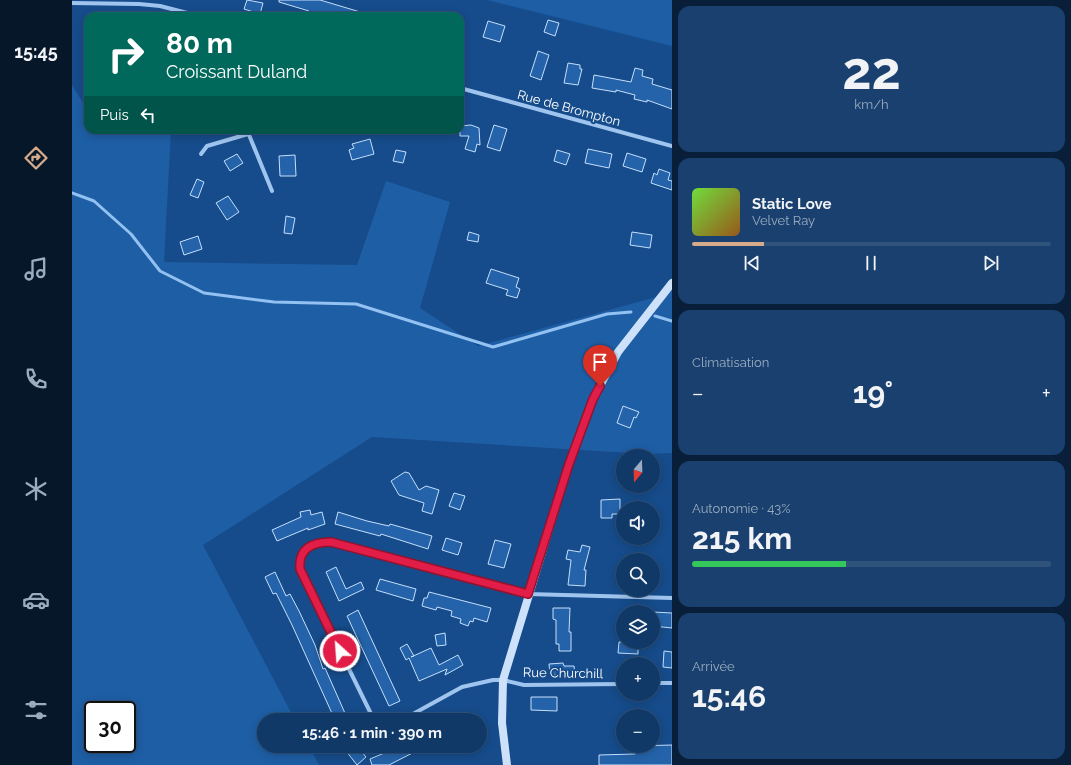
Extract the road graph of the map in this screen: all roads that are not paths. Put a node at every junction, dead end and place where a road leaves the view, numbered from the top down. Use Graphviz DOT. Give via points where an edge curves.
graph roads {
  1 [pos="72,3"];
  2 [pos="183,12"];
  3 [pos="464,89"];
  4 [pos="241,134"];
  5 [pos="248,134"];
  6 [pos="672,146"];
  7 [pos="201,154"];
  8 [pos="272,191"];
  9 [pos="672,283"];
  10 [pos="528,594"];
  11 [pos="672,598"];
  12 [pos="503,680"];
  13 [pos="660,683"];
  14 [pos="616,684"];
  15 [pos="672,684"];
  16 [pos="371,713"];
  17 [pos="415,713"];
  18 [pos="507,765"];
  1 -- 2 [label="street" via="139,4"];
  3 -- 6 [label="street, Rue de Brompton"];
  4 -- 7 [label="street" via="207,146"];
  5 -- 8 [label="street"];
  9 -- 10 [label="street" via="618,352 593,399 569,464"];
  10 -- 11 [label="street"];
  10 -- 12 [label="street"];
  10 -- 16 [label="street" via="331,542 318,542 305,550 299,559 300,569"];
  12 -- 14 [label="street, Rue Churchill" via="524,685"];
  12 -- 17 [label="street, Rue Churchill" via="462,687"];
  12 -- 18 [label="street" via="502,723"];
  13 -- 15 [label="street"];
}
